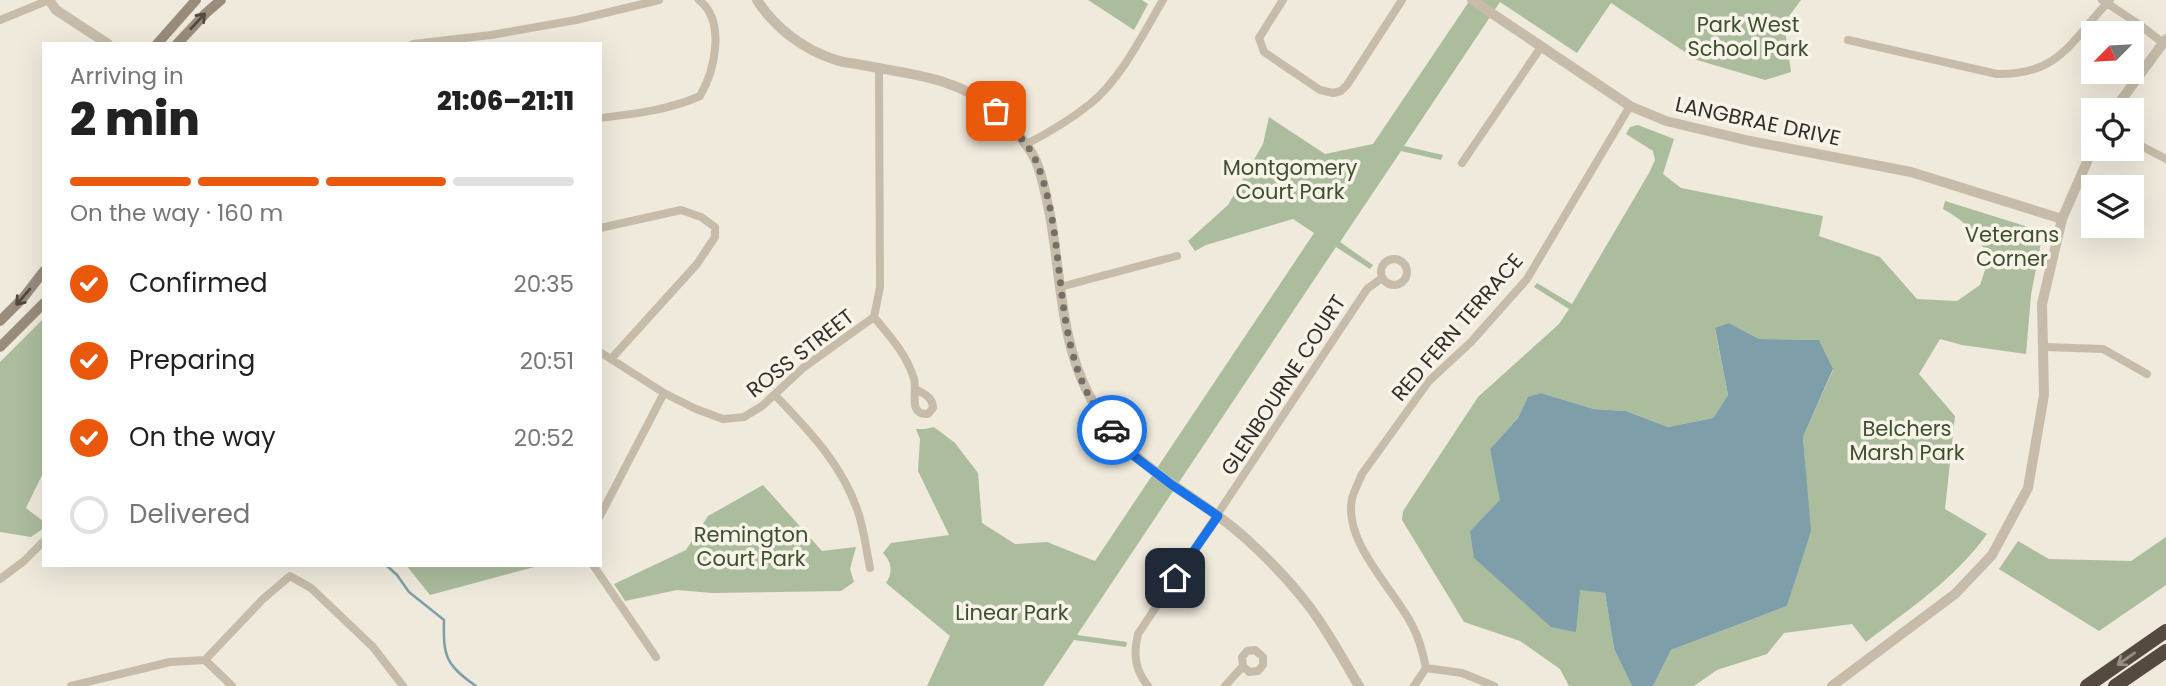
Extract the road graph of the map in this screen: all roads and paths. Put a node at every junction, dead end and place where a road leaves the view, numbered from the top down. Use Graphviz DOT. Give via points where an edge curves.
graph roads {
  1 [pos="49,0"];
  2 [pos="196,0"];
  3 [pos="221,0"];
  4 [pos="659,0"];
  5 [pos="699,0"];
  6 [pos="757,0"];
  7 [pos="1163,0"];
  8 [pos="1283,0"];
  9 [pos="1402,0"];
  10 [pos="1472,0"];
  11 [pos="2106,1"];
  12 [pos="0,20"];
  13 [pos="1848,40"];
  14 [pos="2164,41"];
  15 [pos="105,42"];
  16 [pos="160,42"];
  17 [pos="179,42"];
  18 [pos="430,42"];
  19 [pos="1541,47"];
  20 [pos="879,68"];
  21 [pos="2123,98"];
  22 [pos="1630,106"];
  23 [pos="602,117"];
  24 [pos="1025,145"];
  25 [pos="2144,147"];
  26 [pos="2166,159"];
  27 [pos="2087,161"];
  28 [pos="1462,163"];
  29 [pos="2062,219"];
  30 [pos="602,228"];
  31 [pos="1177,257"];
  32 [pos="42,274"];
  33 [pos="1382,278"];
  34 [pos="1060,286"];
  35 [pos="42,305"];
  36 [pos="874,317"];
  37 [pos="0,321"];
  38 [pos="2044,346"];
  39 [pos="0,347"];
  40 [pos="602,353"];
  41 [pos="611,359"];
  42 [pos="2147,373"];
  43 [pos="916,390"];
  44 [pos="664,393"];
  45 [pos="775,395"];
  46 [pos="602,512"];
  47 [pos="1218,516"];
  48 [pos="42,543"];
  49 [pos="594,567"];
  50 [pos="870,568"];
  51 [pos="0,579"];
  52 [pos="2166,631"];
  53 [pos="2166,651"];
  54 [pos="656,657"];
  55 [pos="205,660"];
  56 [pos="1243,666"];
  57 [pos="1426,668"];
  58 [pos="71,686"];
  59 [pos="232,686"];
  60 [pos="403,686"];
  61 [pos="1148,686"];
  62 [pos="1225,686"];
  63 [pos="1359,686"];
  64 [pos="1414,686"];
  65 [pos="1494,686"];
  66 [pos="1832,686"];
  67 [pos="2087,686"];
  68 [pos="2115,686"];
  1 -- 12 [label="street"];
  1 -- 15 [label="street" via="55,10"];
  2 -- 16 [label="main road"];
  17 -- 3 [label="main road, one-way"];
  4 -- 18 [label="street" via="576,20"];
  5 -- 23 [label="street" via="712,13 716,26 711,72 700,96 642,113"];
  6 -- 20 [label="street" via="769,17 802,44 836,60"];
  7 -- 24 [label="street" via="1116,74 1092,102"];
  8 -- 9 [label="street" via="1259,38 1264,52 1320,90 1333,93 1347,85"];
  10 -- 19 [label="street, LANGBRAE DRIVE"];
  11 -- 13 [label="street" via="2068,49 2032,71 1997,74"];
  11 -- 14 [label="street"];
  14 -- 21 [label="street"];
  19 -- 22 [label="street, LANGBRAE DRIVE"];
  19 -- 28 [label="street"];
  20 -- 24 [label="street" via="923,75 964,89 996,111"];
  20 -- 36 [label="street, ROSS STREET" via="880,287"];
  22 -- 29 [label="street, LANGBRAE DRIVE" via="1689,128 1911,172"];
  22 -- 57 [label="street, RED FERN TERRACE" via="1527,279 1429,381 1355,489 1352,520 1357,538 1412,625"];
  24 -- 34 [label="street" via="1045,189"];
  25 -- 26 [label="street"];
  27 -- 29 [label="street"];
  29 -- 38 [label="street" via="2042,304"];
  30 -- 41 [label="street" via="681,210 715,227 715,237 697,264"];
  31 -- 34 [label="street"];
  32 -- 37 [label="main road, one-way"];
  33 -- 47 [label="street, GLENBOURNE COURT" via="1367,289"];
  34 -- 47 [label="street" via="1079,375 1102,419 1134,456"];
  35 -- 39 [label="main road"];
  36 -- 43 [label="street" via="895,341"];
  36 -- 45 [label="street, ROSS STREET" via="803,368"];
  38 -- 42 [label="street" via="2103,349"];
  38 -- 66 [label="street" via="2044,395 2028,488 1992,555 1955,594"];
  40 -- 41 [label="street, ROSS STREET"];
  41 -- 44 [label="street, ROSS STREET"];
  44 -- 45 [label="street, ROSS STREET" via="723,419 744,417"];
  44 -- 46 [label="street"];
  45 -- 50 [label="street" via="831,457 848,487 859,512"];
  47 -- 61 [label="street, GLENBOURNE COURT" via="1138,634 1135,659"];
  47 -- 63 [label="street" via="1254,545 1306,602"];
  48 -- 51 [label="street"];
  49 -- 54 [label="street"];
  52 -- 67 [label="highway, one-way"];
  53 -- 68 [label="highway"];
  55 -- 58 [label="street" via="170,662"];
  55 -- 59 [label="street"];
  55 -- 60 [label="street" via="290,576 311,587 373,647"];
  56 -- 62 [label="street"];
  57 -- 64 [label="street"];
  57 -- 65 [label="street" via="1462,673"];
}
